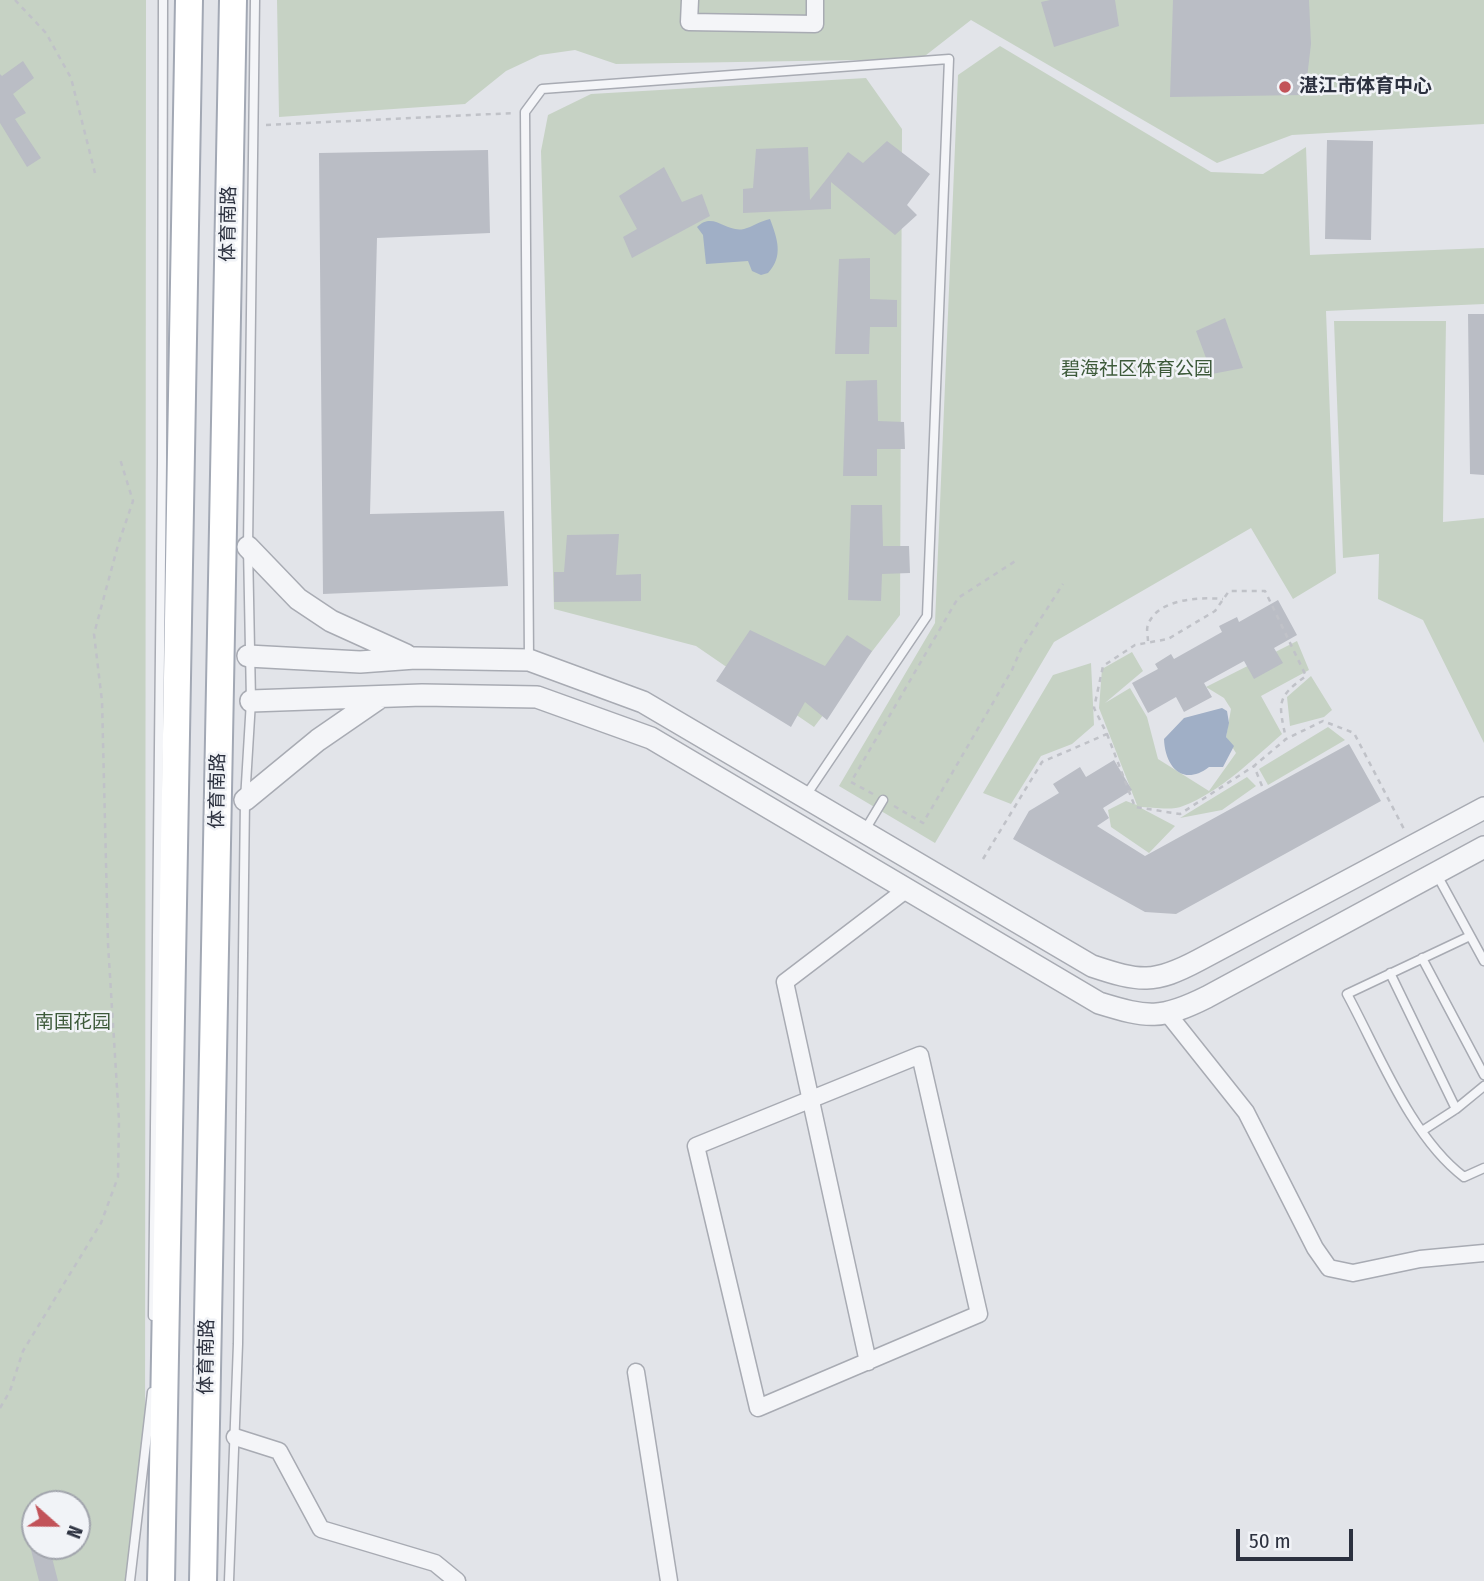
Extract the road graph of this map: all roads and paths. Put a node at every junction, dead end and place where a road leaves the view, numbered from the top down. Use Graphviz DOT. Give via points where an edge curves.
graph roads {
  1 [pos="15,0"];
  2 [pos="163,0"];
  3 [pos="189,0"];
  4 [pos="233,0"];
  5 [pos="255,0"];
  6 [pos="690,0"];
  7 [pos="815,0"];
  8 [pos="525,112"];
  9 [pos="256,125"];
  10 [pos="95,173"];
  11 [pos="120,459"];
  12 [pos="248,547"];
  13 [pos="1017,560"];
  14 [pos="1063,583"];
  15 [pos="1223,599"];
  16 [pos="1148,643"];
  17 [pos="248,656"];
  18 [pos="415,658"];
  19 [pos="529,660"];
  20 [pos="379,698"];
  21 [pos="251,701"];
  22 [pos="1107,734"];
  23 [pos="1286,739"];
  24 [pos="1254,766"];
  25 [pos="1262,786"];
  26 [pos="805,797"];
  27 [pos="246,800"];
  28 [pos="883,800"];
  29 [pos="1484,808"];
  30 [pos="864,832"];
  31 [pos="1414,838"];
  32 [pos="1484,847"];
  33 [pos="983,859"];
  34 [pos="1437,875"];
  35 [pos="906,889"];
  36 [pos="1470,936"];
  37 [pos="1422,958"];
  38 [pos="1484,961"];
  39 [pos="1390,974"];
  40 [pos="1168,1014"];
  41 [pos="1484,1075"];
  42 [pos="1484,1086"];
  43 [pos="810,1098"];
  44 [pos="1456,1109"];
  45 [pos="1422,1131"];
  46 [pos="1484,1168"];
  47 [pos="1484,1253"];
  48 [pos="153,1324"];
  49 [pos="868,1362"];
  50 [pos="636,1371"];
  51 [pos="152,1380"];
  52 [pos="0,1408"];
  53 [pos="235,1437"];
  54 [pos="131,1581"];
  55 [pos="161,1581"];
  56 [pos="203,1581"];
  57 [pos="229,1581"];
  58 [pos="457,1581"];
  59 [pos="669,1581"];
  1 -- 10 [label="path" via="46,33 71,78"];
  2 -- 48 [label="lane"];
  3 -- 55 [label="main road"];
  4 -- 56 [label="main road, 体育南路"];
  5 -- 9 [label="lane"];
  6 -- 7 [label="street" via="689,22 815,24"];
  8 -- 9 [label="path"];
  8 -- 19 [label="lane"];
  8 -- 26 [label="lane" via="541,89 949,59 928,616"];
  9 -- 12 [label="lane"];
  11 -- 52 [label="path" via="133,501 94,634 102,701 118,1177 101,1223 23,1351"];
  12 -- 17 [label="lane"];
  12 -- 18 [label="street" via="298,599 331,621 379,646"];
  13 -- 28 [label="path" via="958,598 851,782"];
  14 -- 28 [label="path" via="923,822"];
  15 -- 16 [label="path" via="1215,611 1168,639"];
  15 -- 16 [label="path" via="1199,597 1158,612 1148,625"];
  15 -- 23 [label="path" via="1229,591 1265,591 1306,676 1284,692 1279,707"];
  16 -- 22 [label="path" via="1135,645 1102,666 1094,708"];
  17 -- 18 [label="street" via="360,662"];
  17 -- 21 [label="lane"];
  18 -- 19 [label="street"];
  19 -- 26 [label="street" via="643,702"];
  20 -- 21 [label="street"];
  20 -- 27 [label="street" via="318,740"];
  20 -- 35 [label="street" via="537,697 588,714 651,738"];
  21 -- 27 [label="lane"];
  22 -- 24 [label="path" via="1135,807 1180,814"];
  22 -- 33 [label="path" via="1042,762"];
  23 -- 24 [label="path"];
  23 -- 31 [label="path" via="1323,721 1354,733"];
  24 -- 25 [label="path"];
  26 -- 30 [label="street"];
  27 -- 53 [label="lane"];
  28 -- 30 [label="lane"];
  29 -- 31 [label="street"];
  30 -- 31 [label="street" via="1092,966 1150,980 1174,974"];
  31 -- 34 [label="street"];
  32 -- 34 [label="street"];
  34 -- 36 [label="lane"];
  34 -- 40 [label="street"];
  35 -- 40 [label="street" via="1099,1003 1157,1017"];
  35 -- 43 [label="street" via="785,982"];
  36 -- 37 [label="lane"];
  36 -- 38 [label="lane"];
  37 -- 39 [label="lane"];
  37 -- 41 [label="lane"];
  39 -- 44 [label="lane"];
  39 -- 45 [label="lane" via="1347,994"];
  40 -- 47 [label="street" via="1247,1112 1329,1268 1353,1273 1420,1259"];
  42 -- 44 [label="lane"];
  43 -- 49 [label="street"];
  43 -- 49 [label="street" via="920,1055 979,1314"];
  43 -- 49 [label="street" via="696,1146 758,1408"];
  44 -- 45 [label="lane"];
  45 -- 46 [label="lane" via="1450,1167 1464,1177"];
  50 -- 59 [label="street"];
  51 -- 54 [label="lane"];
  53 -- 57 [label="lane"];
  53 -- 58 [label="street" via="279,1451 321,1529 435,1563"];
}
